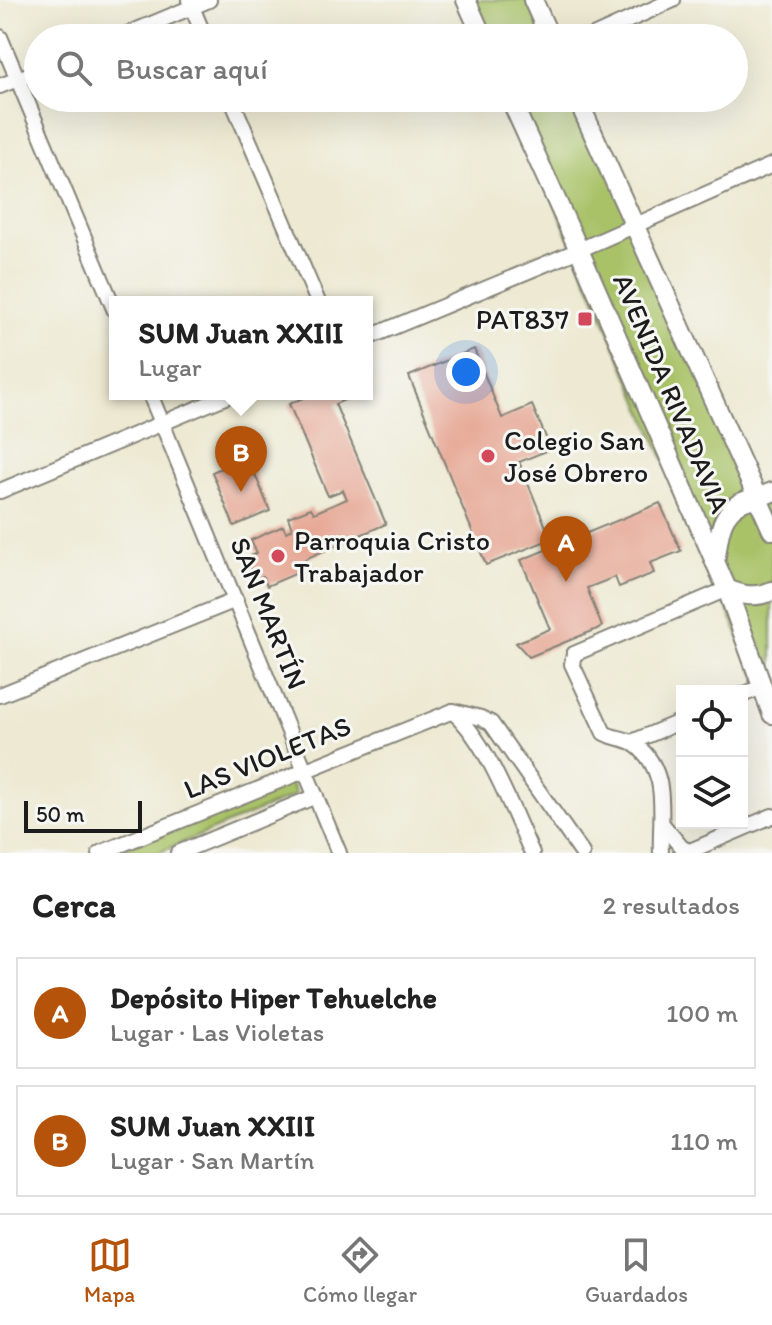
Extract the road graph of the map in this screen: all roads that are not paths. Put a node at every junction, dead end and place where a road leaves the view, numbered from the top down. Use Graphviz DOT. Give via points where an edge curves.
graph roads {
  1 [pos="209,0"];
  2 [pos="466,0"];
  3 [pos="533,0"];
  4 [pos="673,0"];
  5 [pos="190,4"];
  6 [pos="148,24"];
  7 [pos="199,24"];
  8 [pos="477,24"];
  9 [pos="544,24"];
  10 [pos="620,24"];
  11 [pos="0,37"];
  12 [pos="24,76"];
  13 [pos="17,79"];
  14 [pos="0,86"];
  15 [pos="24,96"];
  16 [pos="31,112"];
  17 [pos="237,112"];
  18 [pos="516,112"];
  19 [pos="583,112"];
  20 [pos="772,165"];
  21 [pos="635,225"];
  22 [pos="579,250"];
  23 [pos="315,296"];
  24 [pos="109,297"];
  25 [pos="373,336"];
  26 [pos="152,400"];
  27 [pos="218,400"];
  28 [pos="162,423"];
  29 [pos="0,491"];
  30 [pos="765,495"];
  31 [pos="772,530"];
  32 [pos="715,562"];
  33 [pos="727,589"];
  34 [pos="772,591"];
  35 [pos="236,600"];
  36 [pos="762,687"];
  37 [pos="748,693"];
  38 [pos="0,695"];
  39 [pos="453,711"];
  40 [pos="772,714"];
  41 [pos="676,724"];
  42 [pos="632,742"];
  43 [pos="304,769"];
  44 [pos="316,796"];
  45 [pos="772,816"];
  46 [pos="663,825"];
  47 [pos="100,853"];
  48 [pos="178,853"];
  49 [pos="339,853"];
  50 [pos="532,853"];
  51 [pos="582,853"];
  52 [pos="661,853"];
  1 -- 5 [label="street"];
  2 -- 8 [label="main road"];
  3 -- 9 [label="main road"];
  4 -- 10 [label="street"];
  5 -- 6 [label="street"];
  5 -- 7 [label="street"];
  11 -- 13 [label="street"];
  12 -- 13 [label="street"];
  13 -- 14 [label="street"];
  13 -- 15 [label="street"];
  16 -- 24 [label="street"];
  17 -- 23 [label="street"];
  18 -- 22 [label="main road, AVENIDA RIVADAVIA"];
  19 -- 21 [label="main road, AVENIDA RIVADAVIA"];
  20 -- 21 [label="street"];
  21 -- 22 [label="street"];
  21 -- 30 [label="main road, AVENIDA RIVADAVIA"];
  22 -- 25 [label="street"];
  22 -- 32 [label="main road, AVENIDA RIVADAVIA"];
  26 -- 28 [label="street, SAN MARTÍN"];
  27 -- 28 [label="street"];
  28 -- 29 [label="street"];
  28 -- 35 [label="street, SAN MARTÍN"];
  30 -- 31 [label="main road, AVENIDA RIVADAVIA"];
  30 -- 32 [label="main road" via="730,511 722,523"];
  32 -- 33 [label="main road, AVENIDA RIVADAVIA"];
  33 -- 34 [label="main road" via="755,596"];
  33 -- 36 [label="main road, AVENIDA RIVADAVIA"];
  33 -- 42 [label="street" via="574,654 572,664 604,733"];
  35 -- 38 [label="street"];
  35 -- 43 [label="street, SAN MARTÍN"];
  36 -- 37 [label="street"];
  36 -- 40 [label="main road, AVENIDA RIVADAVIA"];
  39 -- 43 [label="street, LAS VIOLETAS"];
  39 -- 50 [label="street" via="493,771"];
  39 -- 51 [label="street" via="491,723"];
  41 -- 42 [label="street"];
  42 -- 46 [label="street" via="648,758 661,786"];
  43 -- 44 [label="street, SAN MARTÍN"];
  43 -- 47 [label="street, LAS VIOLETAS"];
  44 -- 48 [label="street, LAS VIOLETAS"];
  44 -- 49 [label="street, SAN MARTÍN"];
  45 -- 46 [label="street" via="690,851"];
  46 -- 52 [label="street"];
}
